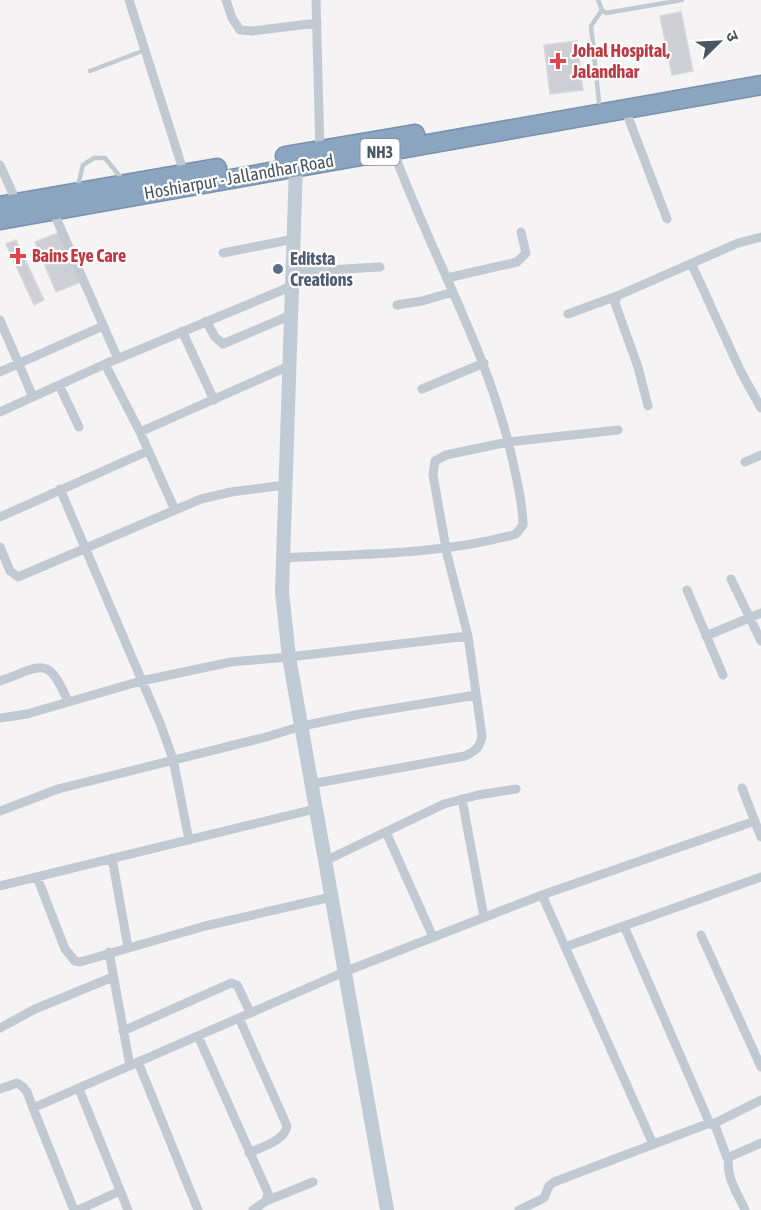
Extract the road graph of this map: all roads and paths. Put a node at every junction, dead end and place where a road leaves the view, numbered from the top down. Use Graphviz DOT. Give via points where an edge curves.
graph roads {
  1 [pos="129,0"];
  2 [pos="226,0"];
  3 [pos="316,0"];
  4 [pos="598,0"];
  5 [pos="682,0"];
  6 [pos="602,10"];
  7 [pos="317,23"];
  8 [pos="145,50"];
  9 [pos="90,71"];
  10 [pos="761,72"];
  11 [pos="761,85"];
  12 [pos="599,102"];
  13 [pos="625,109"];
  14 [pos="393,150"];
  15 [pos="321,155"];
  16 [pos="271,164"];
  17 [pos="0,165"];
  18 [pos="296,166"];
  19 [pos="184,173"];
  20 [pos="125,183"];
  21 [pos="77,192"];
  22 [pos="8,204"];
  23 [pos="53,211"];
  24 [pos="668,219"];
  25 [pos="0,220"];
  26 [pos="521,232"];
  27 [pos="761,237"];
  28 [pos="294,239"];
  29 [pos="223,253"];
  30 [pos="692,265"];
  31 [pos="380,267"];
  32 [pos="447,278"];
  33 [pos="293,279"];
  34 [pos="453,292"];
  35 [pos="617,296"];
  36 [pos="397,306"];
  37 [pos="568,314"];
  38 [pos="291,315"];
  39 [pos="0,320"];
  40 [pos="206,321"];
  41 [pos="103,326"];
  42 [pos="2,331"];
  43 [pos="182,331"];
  44 [pos="118,359"];
  45 [pos="484,363"];
  46 [pos="19,364"];
  47 [pos="105,364"];
  48 [pos="289,366"];
  49 [pos="0,372"];
  50 [pos="59,385"];
  51 [pos="422,390"];
  52 [pos="33,397"];
  53 [pos="214,400"];
  54 [pos="648,406"];
  55 [pos="761,408"];
  56 [pos="0,412"];
  57 [pos="79,427"];
  58 [pos="618,430"];
  59 [pos="140,432"];
  60 [pos="508,442"];
  61 [pos="148,451"];
  62 [pos="761,454"];
  63 [pos="745,462"];
  64 [pos="285,484"];
  65 [pos="60,489"];
  66 [pos="174,510"];
  67 [pos="0,518"];
  68 [pos="0,547"];
  69 [pos="446,547"];
  70 [pos="85,549"];
  71 [pos="282,558"];
  72 [pos="731,579"];
  73 [pos="687,590"];
  74 [pos="761,613"];
  75 [pos="750,617"];
  76 [pos="468,636"];
  77 [pos="706,636"];
  78 [pos="761,641"];
  79 [pos="289,657"];
  80 [pos="723,675"];
  81 [pos="0,681"];
  82 [pos="141,681"];
  83 [pos="476,695"];
  84 [pos="68,701"];
  85 [pos="0,718"];
  86 [pos="302,726"];
  87 [pos="173,759"];
  88 [pos="311,784"];
  89 [pos="742,788"];
  90 [pos="516,789"];
  91 [pos="462,799"];
  92 [pos="315,809"];
  93 [pos="0,811"];
  94 [pos="755,820"];
  95 [pos="386,832"];
  96 [pos="761,837"];
  97 [pos="189,840"];
  98 [pos="112,858"];
  99 [pos="325,861"];
  100 [pos="37,877"];
  101 [pos="761,877"];
  102 [pos="0,886"];
  103 [pos="542,895"];
  104 [pos="331,897"];
  105 [pos="484,917"];
  106 [pos="624,926"];
  107 [pos="701,935"];
  108 [pos="433,937"];
  109 [pos="128,947"];
  110 [pos="565,947"];
  111 [pos="109,952"];
  112 [pos="344,972"];
  113 [pos="114,977"];
  114 [pos="250,1012"];
  115 [pos="239,1018"];
  116 [pos="0,1029"];
  117 [pos="123,1031"];
  118 [pos="198,1036"];
  119 [pos="134,1064"];
  120 [pos="761,1067"];
  121 [pos="0,1089"];
  122 [pos="79,1089"];
  123 [pos="761,1100"];
  124 [pos="33,1108"];
  125 [pos="711,1124"];
  126 [pos="761,1143"];
  127 [pos="653,1144"];
  128 [pos="249,1153"];
  129 [pos="729,1158"];
  130 [pos="313,1182"];
  131 [pos="120,1191"];
  132 [pos="266,1201"];
  133 [pos="76,1210"];
  134 [pos="128,1210"];
  135 [pos="198,1210"];
  136 [pos="254,1210"];
  137 [pos="387,1210"];
  138 [pos="519,1210"];
  139 [pos="745,1210"];
  1 -- 8 [label="street"];
  2 -- 7 [label="street" via="240,30"];
  3 -- 7 [label="street"];
  4 -- 6 [label="lane"];
  5 -- 6 [label="lane" via="606,13"];
  6 -- 12 [label="lane" via="591,26"];
  7 -- 15 [label="street"];
  8 -- 9 [label="lane"];
  8 -- 19 [label="street"];
  10 -- 12 [label="highway, Hoshiarpur - Jallandhar Road / NH3"];
  11 -- 13 [label="highway, Hoshiarpur - Jallandhar Road / NH3"];
  12 -- 15 [label="highway, Hoshiarpur - Jallandhar Road / NH3"];
  13 -- 14 [label="highway, Hoshiarpur - Jallandhar Road / NH3"];
  13 -- 24 [label="street"];
  14 -- 15 [label="highway, Hoshiarpur - Jallandhar Road / NH3"];
  14 -- 32 [label="street"];
  15 -- 16 [label="highway, Hoshiarpur - Jallandhar Road / NH3"];
  15 -- 18 [label="highway, Hoshiarpur - Jallandhar Road / NH3"];
  16 -- 18 [label="highway, Hoshiarpur - Jallandhar Road / NH3"];
  16 -- 19 [label="highway, Hoshiarpur - Jallandhar Road / NH3"];
  16 -- 23 [label="highway, Hoshiarpur - Jallandhar Road / NH3"];
  17 -- 22 [label="street"];
  18 -- 28 [label="street"];
  19 -- 20 [label="highway, Hoshiarpur - Jallandhar Road / NH3"];
  20 -- 21 [label="highway, Hoshiarpur - Jallandhar Road / NH3"];
  20 -- 21 [label="lane" via="105,158 94,158 83,165"];
  21 -- 22 [label="highway, Hoshiarpur - Jallandhar Road / NH3"];
  23 -- 25 [label="highway, Hoshiarpur - Jallandhar Road / NH3"];
  23 -- 41 [label="street"];
  26 -- 32 [label="street" via="526,253 517,262"];
  27 -- 30 [label="street" via="738,243"];
  28 -- 29 [label="street"];
  28 -- 33 [label="street"];
  30 -- 35 [label="street"];
  30 -- 55 [label="street"];
  31 -- 33 [label="street"];
  32 -- 34 [label="street"];
  33 -- 38 [label="street"];
  33 -- 40 [label="street"];
  34 -- 36 [label="street"];
  34 -- 45 [label="street"];
  35 -- 37 [label="street"];
  35 -- 54 [label="street" via="615,303"];
  38 -- 40 [label="street" via="223,344"];
  38 -- 48 [label="street"];
  39 -- 42 [label="street"];
  40 -- 43 [label="street"];
  41 -- 44 [label="street"];
  41 -- 46 [label="street"];
  42 -- 46 [label="street"];
  43 -- 44 [label="street"];
  43 -- 53 [label="street"];
  44 -- 47 [label="street"];
  45 -- 51 [label="street"];
  45 -- 60 [label="street"];
  46 -- 49 [label="street"];
  46 -- 52 [label="street"];
  47 -- 50 [label="street"];
  47 -- 59 [label="street"];
  48 -- 53 [label="street"];
  48 -- 64 [label="street"];
  50 -- 52 [label="street"];
  50 -- 57 [label="street"];
  52 -- 56 [label="street"];
  53 -- 59 [label="street"];
  58 -- 60 [label="street"];
  59 -- 61 [label="street"];
  60 -- 69 [label="street" via="446,455 435,461 433,475"];
  60 -- 69 [label="street" via="523,525 508,536"];
  61 -- 65 [label="street"];
  61 -- 66 [label="street"];
  62 -- 63 [label="street"];
  64 -- 66 [label="street" via="212,496"];
  64 -- 71 [label="street"];
  65 -- 67 [label="street"];
  65 -- 70 [label="street"];
  66 -- 70 [label="street"];
  68 -- 70 [label="street" via="10,571 18,577"];
  69 -- 71 [label="street"];
  69 -- 76 [label="street"];
  70 -- 82 [label="street"];
  71 -- 79 [label="street"];
  72 -- 75 [label="street"];
  73 -- 77 [label="street"];
  74 -- 75 [label="street"];
  75 -- 77 [label="street"];
  75 -- 78 [label="street"];
  76 -- 79 [label="street"];
  76 -- 83 [label="street"];
  77 -- 80 [label="street"];
  79 -- 82 [label="street" via="231,662"];
  79 -- 86 [label="street"];
  81 -- 84 [label="street" via="44,667 54,673"];
  82 -- 84 [label="street"];
  82 -- 87 [label="street"];
  83 -- 86 [label="street"];
  83 -- 88 [label="street" via="482,736 476,750 457,758"];
  84 -- 85 [label="street"];
  86 -- 87 [label="street"];
  86 -- 88 [label="street"];
  87 -- 93 [label="street" via="58,789"];
  87 -- 97 [label="street"];
  88 -- 92 [label="street"];
  89 -- 94 [label="street"];
  90 -- 91 [label="street"];
  91 -- 95 [label="street"];
  91 -- 105 [label="street"];
  92 -- 97 [label="street"];
  92 -- 99 [label="street"];
  94 -- 96 [label="street"];
  94 -- 103 [label="street"];
  95 -- 99 [label="street"];
  95 -- 108 [label="street"];
  97 -- 98 [label="street"];
  98 -- 100 [label="street"];
  98 -- 109 [label="street"];
  99 -- 104 [label="street"];
  100 -- 102 [label="street"];
  100 -- 111 [label="street" via="70,958 80,962"];
  101 -- 106 [label="street"];
  103 -- 105 [label="street"];
  103 -- 110 [label="street"];
  104 -- 109 [label="street"];
  104 -- 112 [label="street"];
  105 -- 108 [label="street"];
  106 -- 110 [label="street"];
  106 -- 125 [label="street"];
  107 -- 120 [label="street"];
  108 -- 112 [label="street"];
  109 -- 111 [label="street"];
  110 -- 127 [label="street"];
  111 -- 113 [label="street"];
  112 -- 114 [label="street"];
  112 -- 137 [label="street"];
  113 -- 116 [label="street" via="35,1009"];
  113 -- 117 [label="street"];
  114 -- 115 [label="street"];
  114 -- 117 [label="street" via="237,985 231,983"];
  115 -- 118 [label="street"];
  115 -- 128 [label="street" via="287,1130"];
  117 -- 119 [label="street"];
  118 -- 119 [label="street"];
  118 -- 128 [label="street"];
  119 -- 122 [label="street"];
  119 -- 135 [label="street"];
  121 -- 124 [label="street" via="17,1083 23,1086"];
  122 -- 124 [label="street"];
  122 -- 131 [label="street"];
  123 -- 125 [label="street"];
  124 -- 133 [label="street"];
  125 -- 127 [label="street"];
  125 -- 129 [label="street"];
  126 -- 129 [label="street"];
  127 -- 138 [label="street" via="554,1182 544,1198"];
  128 -- 132 [label="street" via="268,1193"];
  129 -- 139 [label="street" via="729,1175"];
  130 -- 132 [label="street"];
  131 -- 133 [label="street"];
  131 -- 134 [label="street"];
  132 -- 136 [label="street"];
}
